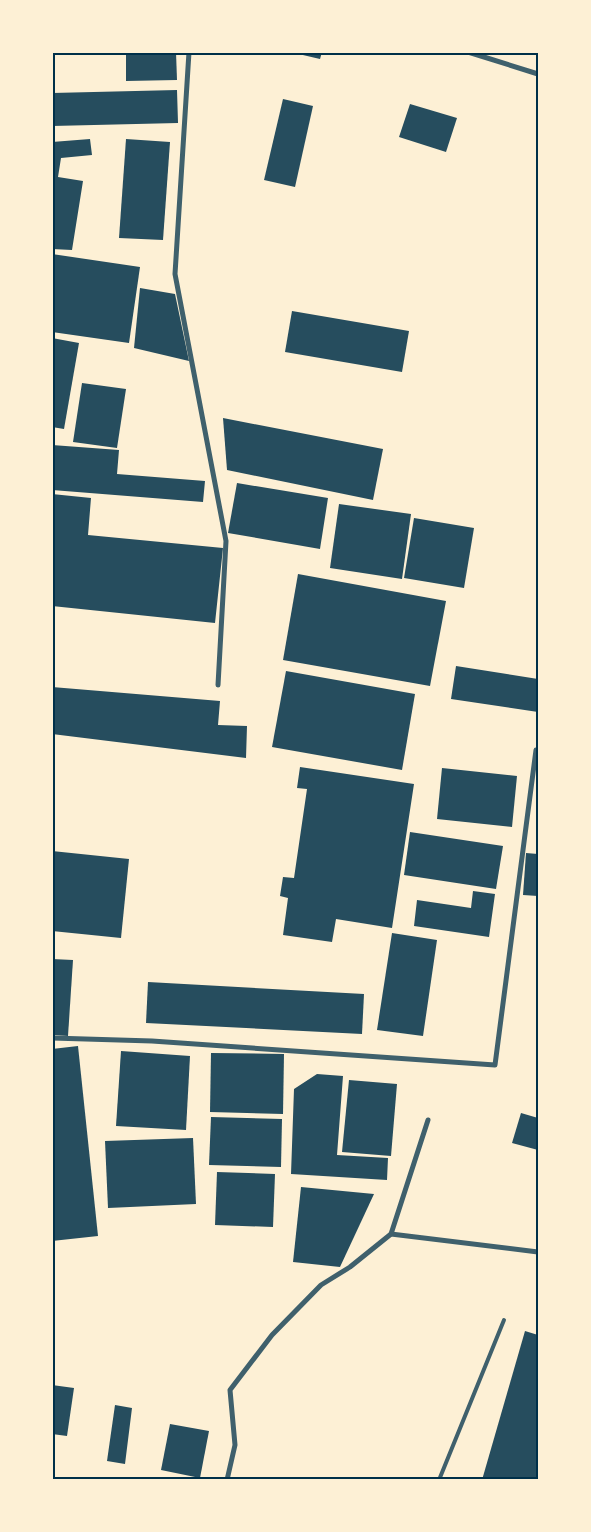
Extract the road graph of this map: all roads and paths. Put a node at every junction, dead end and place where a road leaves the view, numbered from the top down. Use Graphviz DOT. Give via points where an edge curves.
graph roads {
  1 [pos="189,52"];
  2 [pos="468,52"];
  3 [pos="538,74"];
  4 [pos="218,685"];
  5 [pos="536,750"];
  6 [pos="52,1038"];
  7 [pos="428,1120"];
  8 [pos="391,1234"];
  9 [pos="538,1252"];
  10 [pos="504,1320"];
  11 [pos="227,1480"];
  12 [pos="439,1480"];
  1 -- 4 [label="street" via="175,274 226,541"];
  2 -- 3 [label="street"];
  5 -- 6 [label="street" via="496,1065 152,1040"];
  7 -- 8 [label="street"];
  8 -- 9 [label="street"];
  8 -- 11 [label="street" via="350,1268 321,1285 272,1335 230,1390 235,1445"];
  10 -- 12 [label="lane"];
}
